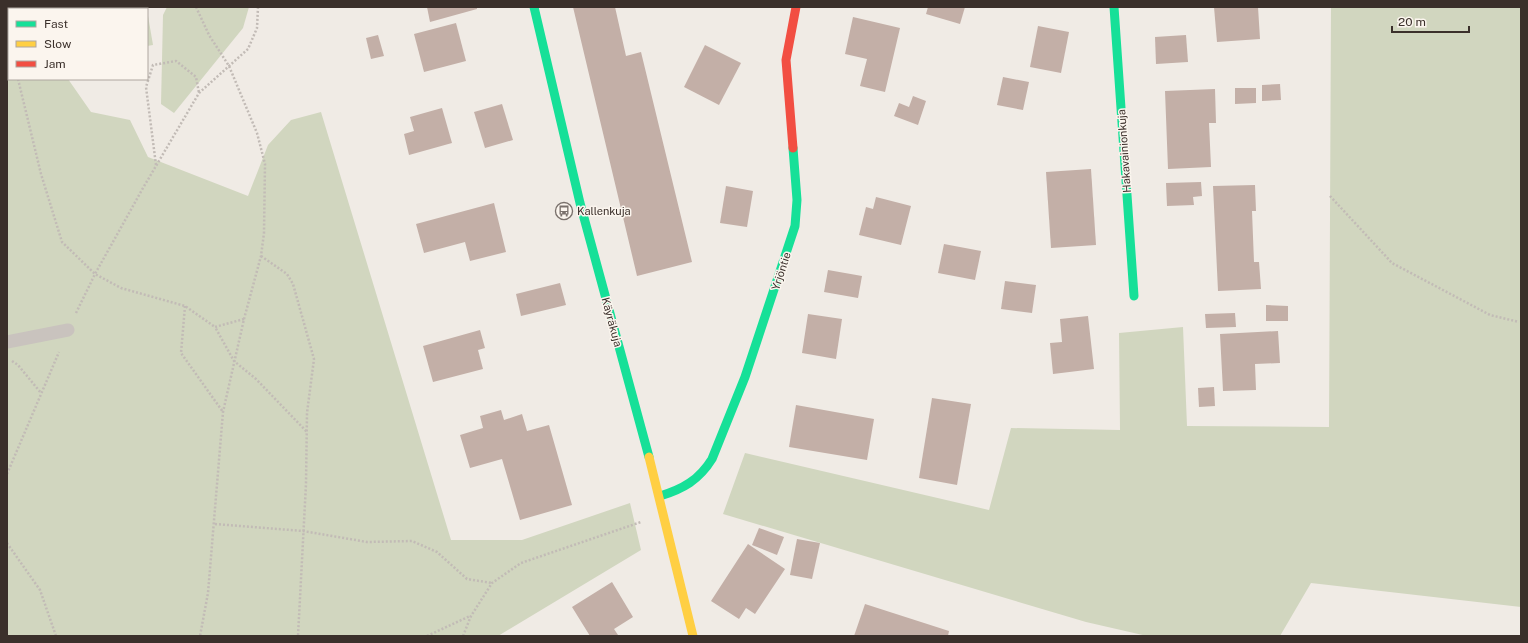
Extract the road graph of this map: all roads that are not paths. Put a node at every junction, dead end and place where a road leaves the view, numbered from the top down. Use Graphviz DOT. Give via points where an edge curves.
graph roads {
  1 [pos="534,7"];
  2 [pos="796,7"];
  3 [pos="1114,7"];
  4 [pos="1134,296"];
  5 [pos="68,330"];
  6 [pos="7,342"];
  7 [pos="660,496"];
  8 [pos="693,636"];
  1 -- 7 [label="street, Käyräkuja" via="580,203"];
  2 -- 7 [label="street, Yrjöntie" via="786,60 797,200 795,226 790,245 745,377 712,459 692,483 681,490"];
  3 -- 4 [label="street, Hakavainionkuja"];
  5 -- 6 [label="lane"];
  7 -- 8 [label="street, Käyräkuja"];
}
